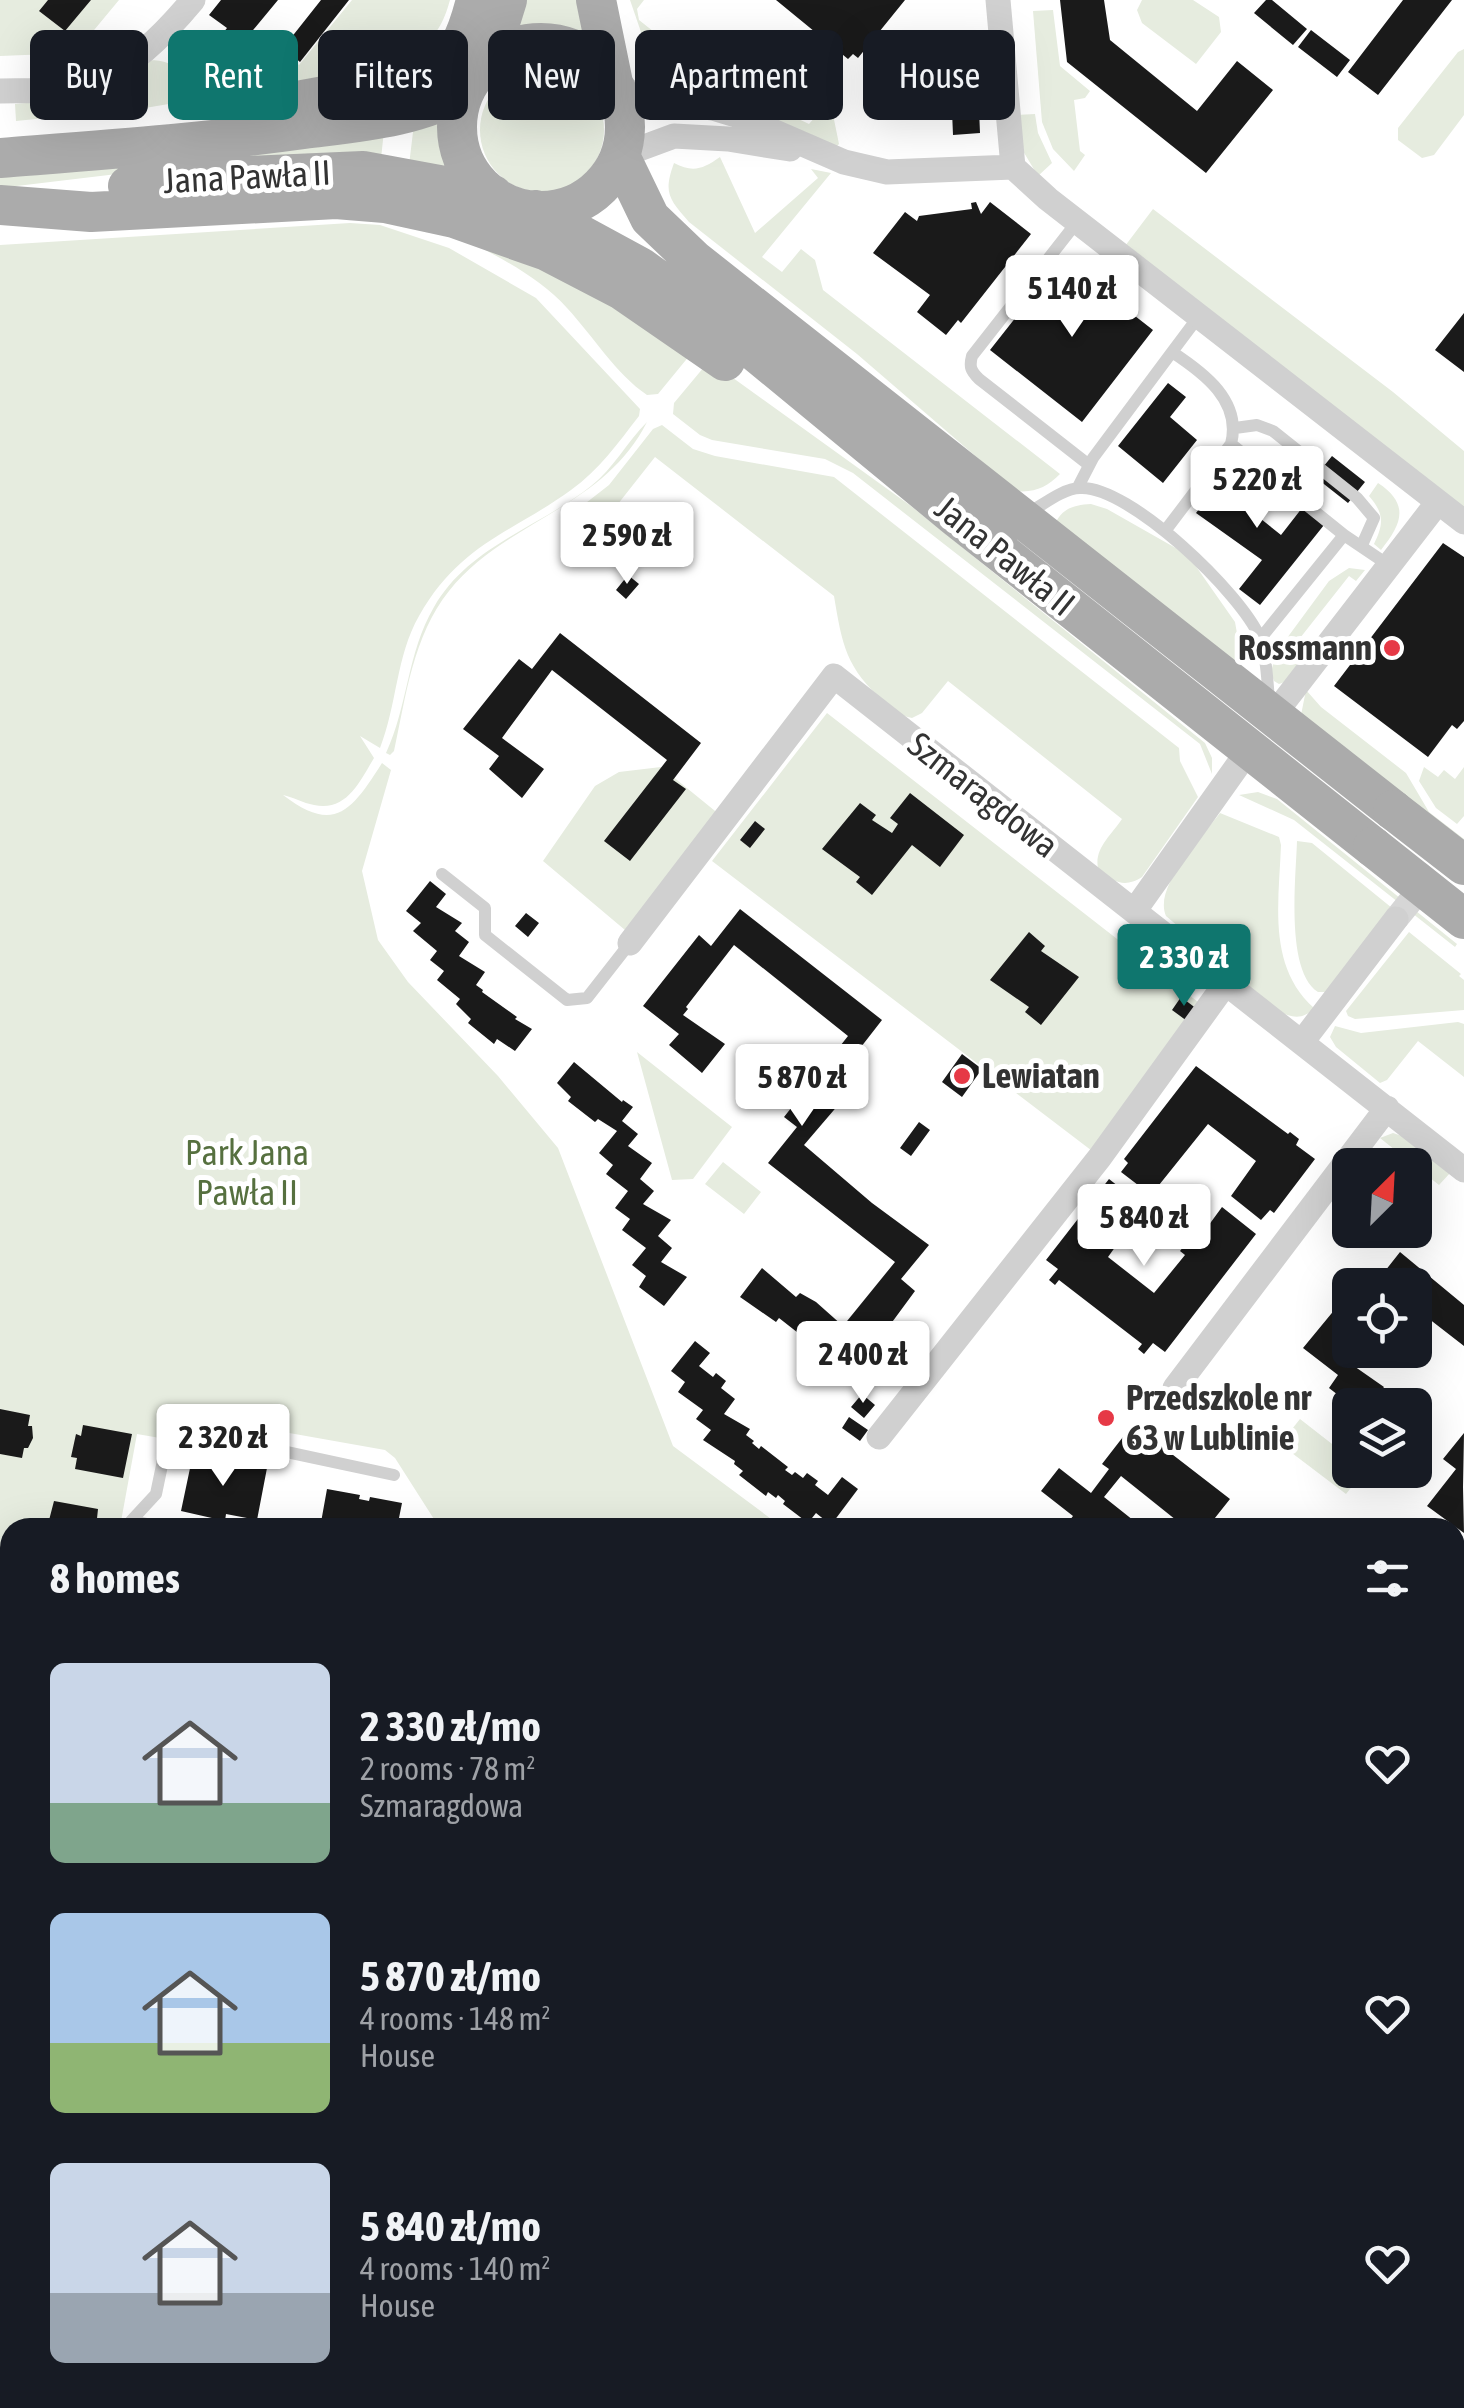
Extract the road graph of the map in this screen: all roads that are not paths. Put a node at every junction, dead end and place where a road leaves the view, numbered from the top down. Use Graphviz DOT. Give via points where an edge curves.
graph roads {
  1 [pos="193,0"];
  2 [pos="476,0"];
  3 [pos="507,0"];
  4 [pos="596,0"];
  5 [pos="998,0"];
  6 [pos="602,30"];
  7 [pos="488,67"];
  8 [pos="477,75"];
  9 [pos="615,83"];
  10 [pos="615,88"];
  11 [pos="0,92"];
  12 [pos="126,148"];
  13 [pos="825,155"];
  14 [pos="620,156"];
  15 [pos="0,158"];
  16 [pos="1013,167"];
  17 [pos="492,195"];
  18 [pos="0,203"];
  19 [pos="535,210"];
  20 [pos="1077,222"];
  21 [pos="1199,316"];
  22 [pos="1172,352"];
  23 [pos="1235,428"];
  24 [pos="1231,444"];
  25 [pos="1089,465"];
  26 [pos="1078,487"];
  27 [pos="1438,502"];
  28 [pos="956,518"];
  29 [pos="1019,518"];
  30 [pos="1464,522"];
  31 [pos="1165,530"];
  32 [pos="1344,535"];
  33 [pos="1362,545"];
  34 [pos="1390,566"];
  35 [pos="1260,639"];
  36 [pos="1272,717"];
  37 [pos="1248,751"];
  38 [pos="1464,866"];
  39 [pos="442,874"];
  40 [pos="1135,910"];
  41 [pos="1396,919"];
  42 [pos="1464,920"];
  43 [pos="630,944"];
  44 [pos="1226,983"];
  45 [pos="1302,1042"];
  46 [pos="1386,1108"];
  47 [pos="1464,1170"];
  48 [pos="1175,1388"];
  49 [pos="878,1437"];
  50 [pos="394,1475"];
  51 [pos="135,1518"];
  1 -- 11 [label="street" via="160,40 82,87"];
  2 -- 12 [label="main road" via="457,54 423,78 212,117"];
  3 -- 8 [label="main road"];
  4 -- 6 [label="main road"];
  5 -- 16 [label="street"];
  7 -- 8 [label="main road"];
  8 -- 12 [label="main road, Jana Pawła II" via="442,103 408,114"];
  8 -- 17 [label="main road" via="458,118 460,147"];
  9 -- 13 [label="street" via="644,99 736,115"];
  10 -- 14 [label="main road" via="624,113"];
  12 -- 15 [label="main road, Jana Pawła II"];
  13 -- 14 [label="street" via="693,135"];
  13 -- 16 [label="street" via="887,172"];
  14 -- 19 [label="main road" via="587,198"];
  14 -- 29 [label="main road, Jana Pawła II" via="650,218 668,238"];
  16 -- 20 [label="street"];
  17 -- 18 [label="main road, Jana Pawła II" via="351,172 165,180"];
  17 -- 19 [label="main road"];
  18 -- 28 [label="main road" via="90,212 364,200 454,218 547,251 622,290"];
  19 -- 28 [label="main road, Jana Pawła II" via="682,295"];
  20 -- 21 [label="street"];
  20 -- 25 [label="lane" via="970,364"];
  21 -- 22 [label="lane"];
  21 -- 27 [label="street"];
  22 -- 23 [label="lane" via="1206,375"];
  22 -- 25 [label="lane"];
  23 -- 24 [label="lane"];
  23 -- 33 [label="lane" via="1273,431 1357,498 1374,518"];
  24 -- 31 [label="lane"];
  24 -- 32 [label="lane"];
  25 -- 26 [label="lane"];
  26 -- 29 [label="lane"];
  26 -- 31 [label="lane" via="1098,491"];
  27 -- 30 [label="street"];
  27 -- 34 [label="street"];
  28 -- 37 [label="main road, Jana Pawła II"];
  29 -- 36 [label="main road, Jana Pawła II"];
  31 -- 35 [label="lane" via="1227,590"];
  32 -- 33 [label="lane"];
  32 -- 35 [label="lane"];
  33 -- 34 [label="lane"];
  34 -- 36 [label="street"];
  35 -- 36 [label="lane"];
  36 -- 38 [label="main road, Jana Pawła II, bridge"];
  37 -- 40 [label="street"];
  37 -- 42 [label="main road, Jana Pawła II, bridge"];
  39 -- 43 [label="lane" via="485,908 485,935 568,1000 587,998"];
  40 -- 43 [label="street, Szmaragdowa" via="834,676"];
  40 -- 44 [label="street, Szmaragdowa"];
  41 -- 45 [label="street"];
  44 -- 45 [label="street, Szmaragdowa"];
  44 -- 49 [label="street" via="1100,1157"];
  45 -- 46 [label="street, Szmaragdowa"];
  46 -- 47 [label="street, Szmaragdowa"];
  46 -- 48 [label="street"];
  50 -- 51 [label="lane" via="170,1428 156,1494"];
}
